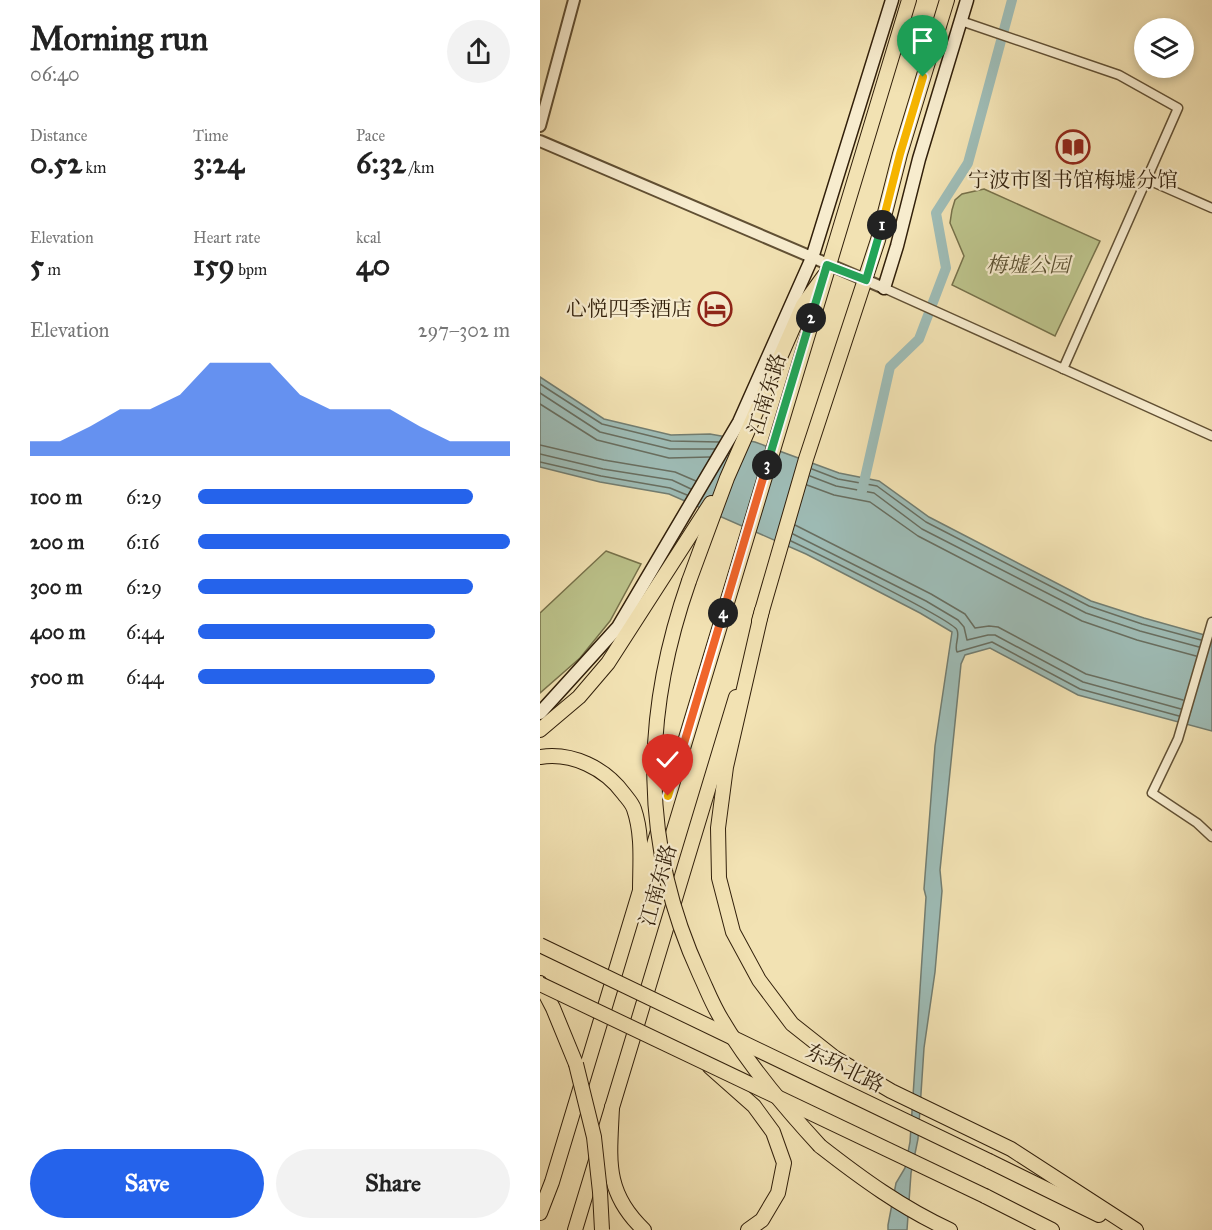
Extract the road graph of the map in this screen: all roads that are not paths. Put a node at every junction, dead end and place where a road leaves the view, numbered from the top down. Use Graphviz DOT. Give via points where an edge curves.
graph roads {
  1 [pos="574,0"];
  2 [pos="892,0"];
  3 [pos="909,0"];
  4 [pos="947,0"];
  5 [pos="967,0"];
  6 [pos="961,21"];
  7 [pos="540,126"];
  8 [pos="540,141"];
  9 [pos="1146,179"];
  10 [pos="1212,208"];
  11 [pos="812,258"];
  12 [pos="826,270"];
  13 [pos="866,280"];
  14 [pos="884,288"];
  15 [pos="1063,369"];
  16 [pos="1212,436"];
  17 [pos="706,521"];
  18 [pos="762,610"];
  19 [pos="1211,627"];
  20 [pos="540,713"];
  21 [pos="540,730"];
  22 [pos="540,757"];
  23 [pos="1212,837"];
  24 [pos="640,891"];
  25 [pos="541,945"];
  26 [pos="540,984"];
  27 [pos="706,1063"];
  28 [pos="612,1107"];
  29 [pos="540,1213"];
  30 [pos="575,1230"];
  31 [pos="602,1230"];
  32 [pos="644,1230"];
  33 [pos="748,1230"];
  34 [pos="950,1230"];
  35 [pos="1052,1230"];
  36 [pos="1131,1230"];
  37 [pos="1136,1230"];
  1 -- 7 [label="street"];
  2 -- 11 [label="main road"];
  3 -- 12 [label="main road, 江南东路"];
  4 -- 13 [label="main road, 江南东路"];
  5 -- 6 [label="main road"];
  6 -- 9 [label="street" via="1119,75 1178,108"];
  6 -- 14 [label="main road"];
  8 -- 11 [label="street"];
  9 -- 10 [label="street"];
  9 -- 15 [label="street"];
  11 -- 12 [label="street"];
  11 -- 20 [label="main road" via="739,422 618,627"];
  12 -- 13 [label="street"];
  12 -- 17 [label="main road" via="803,305"];
  12 -- 24 [label="main road, 江南东路"];
  13 -- 14 [label="street"];
  13 -- 18 [label="main road, 江南东路" via="806,459"];
  14 -- 15 [label="street"];
  15 -- 16 [label="street"];
  17 -- 21 [label="main road" via="608,663 579,697"];
  17 -- 34 [label="main road, bridge" via="664,666 655,744 655,813 669,890 683,939 721,1019 751,1065 819,1146 883,1193"];
  18 -- 28 [label="main road, 江南东路"];
  18 -- 37 [label="main road" via="726,767 718,828 719,878 734,932 759,980 792,1024 835,1058 891,1091 1011,1149"];
  19 -- 23 [label="street" via="1178,739 1152,793"];
  22 -- 24 [label="main road" via="556,755 589,764 615,782 634,807 640,838"];
  24 -- 29 [label="main road, 江南东路"];
  25 -- 36 [label="main road, 东环北路, bridge"];
  26 -- 27 [label="main road, bridge"];
  26 -- 31 [label="main road, bridge" via="576,1064 594,1137"];
  27 -- 33 [label="main road, bridge" via="754,1106 773,1132 784,1163 778,1193 762,1220"];
  27 -- 35 [label="main road, bridge"];
  28 -- 30 [label="main road, 江南东路"];
  28 -- 32 [label="main road" via="610,1164 615,1191 629,1216"];
}
